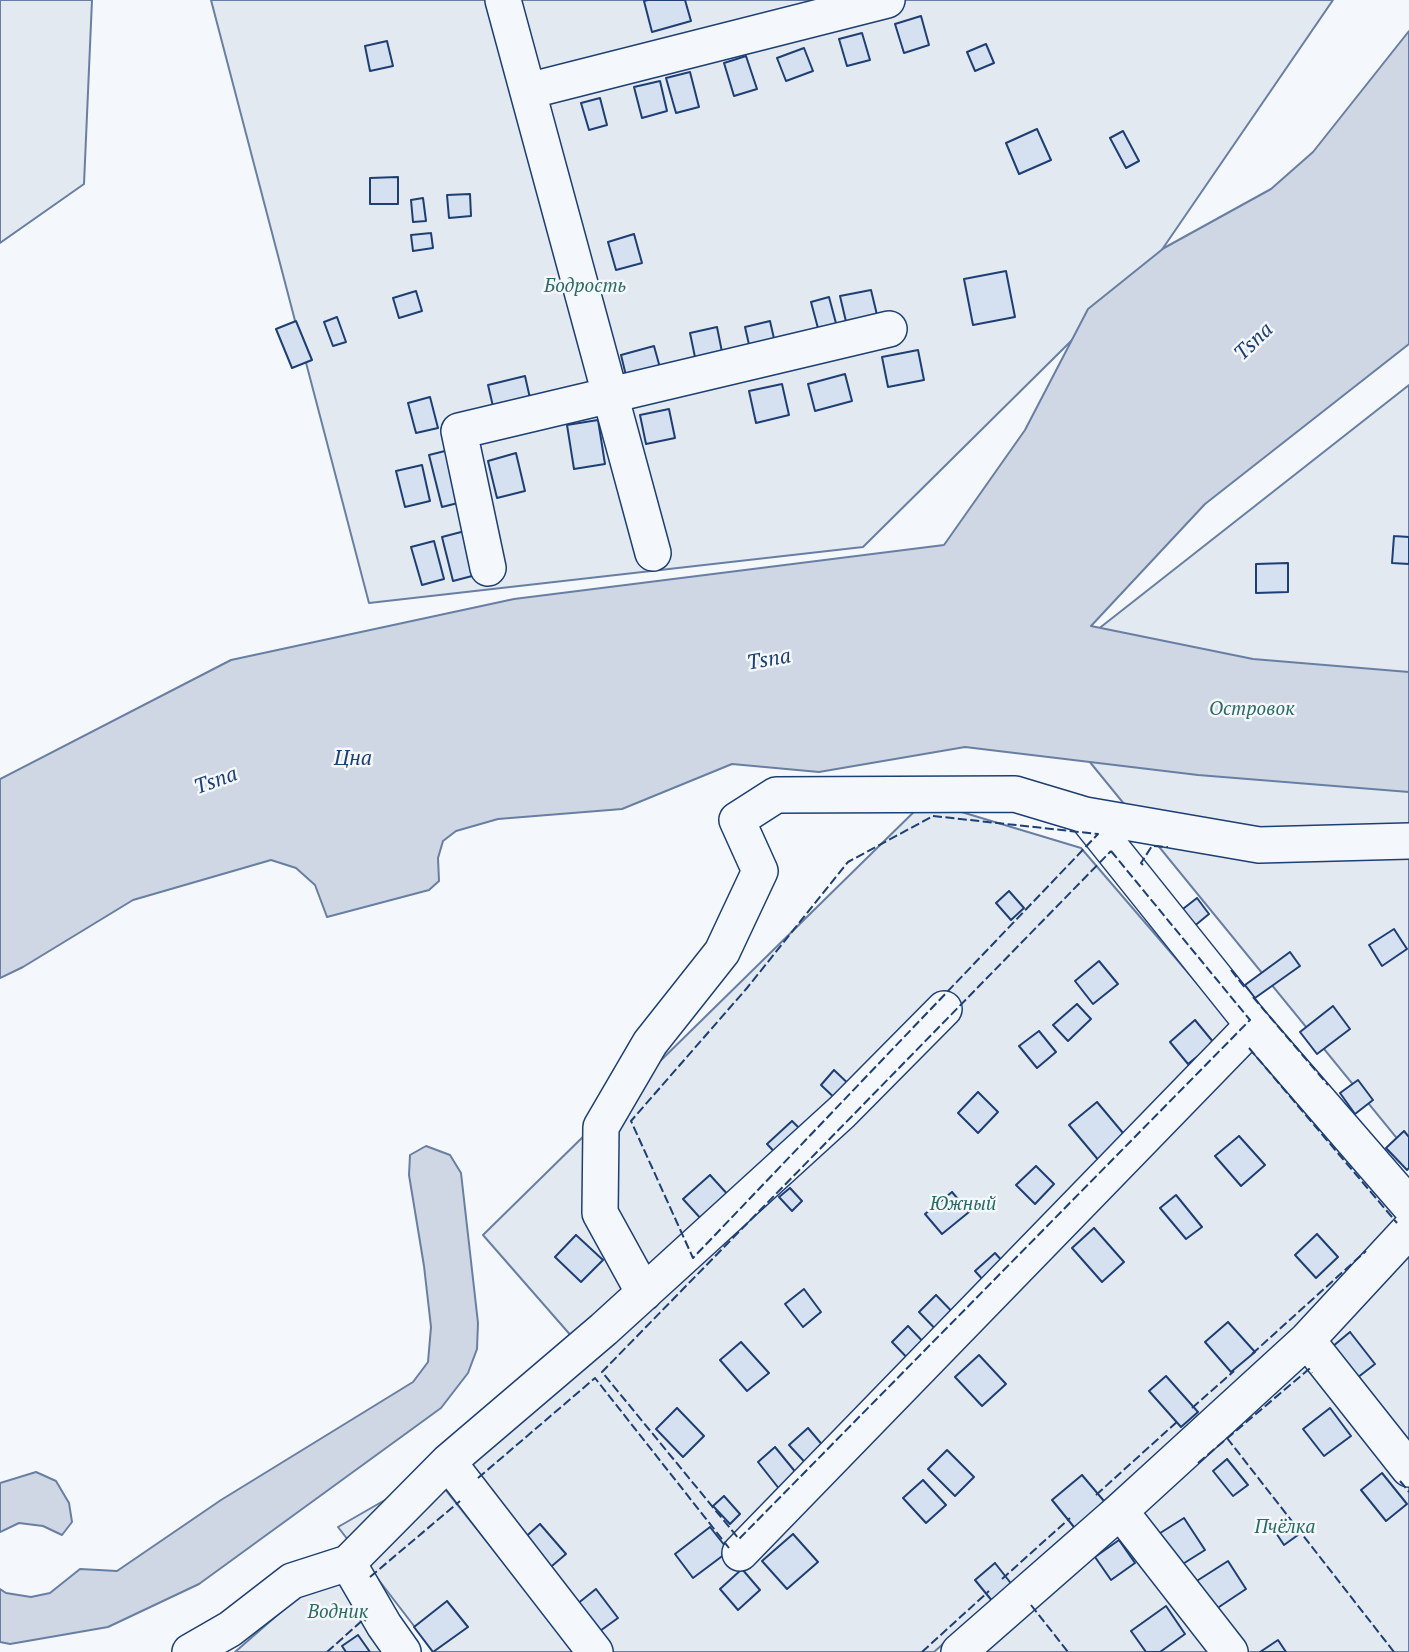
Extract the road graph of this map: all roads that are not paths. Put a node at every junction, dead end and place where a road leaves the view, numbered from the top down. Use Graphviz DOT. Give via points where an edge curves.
graph roads {
  1 [pos="503,0"];
  2 [pos="887,0"];
  3 [pos="528,91"];
  4 [pos="889,329"];
  5 [pos="610,394"];
  6 [pos="653,553"];
  7 [pos="488,568"];
  8 [pos="1085,815"];
  9 [pos="1409,841"];
  10 [pos="944,1009"];
  11 [pos="1253,1025"];
  12 [pos="1409,1205"];
  13 [pos="1409,1230"];
  14 [pos="643,1293"];
  15 [pos="1307,1340"];
  16 [pos="448,1462"];
  17 [pos="1409,1469"];
  18 [pos="1120,1511"];
  19 [pos="740,1553"];
  20 [pos="348,1563"];
  21 [pos="239,1640"];
  22 [pos="190,1652"];
  23 [pos="403,1652"];
  24 [pos="595,1652"];
  25 [pos="958,1652"];
  26 [pos="1230,1652"];
  1 -- 3 [label="street"];
  2 -- 3 [label="street"];
  3 -- 5 [label="street"];
  4 -- 5 [label="street"];
  5 -- 6 [label="street"];
  5 -- 7 [label="street" via="459,432"];
  8 -- 9 [label="street" via="1259,845"];
  8 -- 11 [label="street"];
  8 -- 14 [label="street" via="1015,794 776,795 737,820 760,871 722,952 650,1043 601,1127 600,1213"];
  10 -- 14 [label="street" via="842,1112"];
  11 -- 12 [label="street"];
  11 -- 19 [label="street"];
  13 -- 15 [label="street"];
  14 -- 16 [label="street"];
  15 -- 17 [label="street"];
  15 -- 18 [label="street"];
  16 -- 20 [label="street"];
  16 -- 24 [label="street"];
  18 -- 25 [label="street"];
  18 -- 26 [label="street"];
  20 -- 21 [label="street" via="292,1581"];
  20 -- 23 [label="street"];
  21 -- 22 [label="street"];
}
